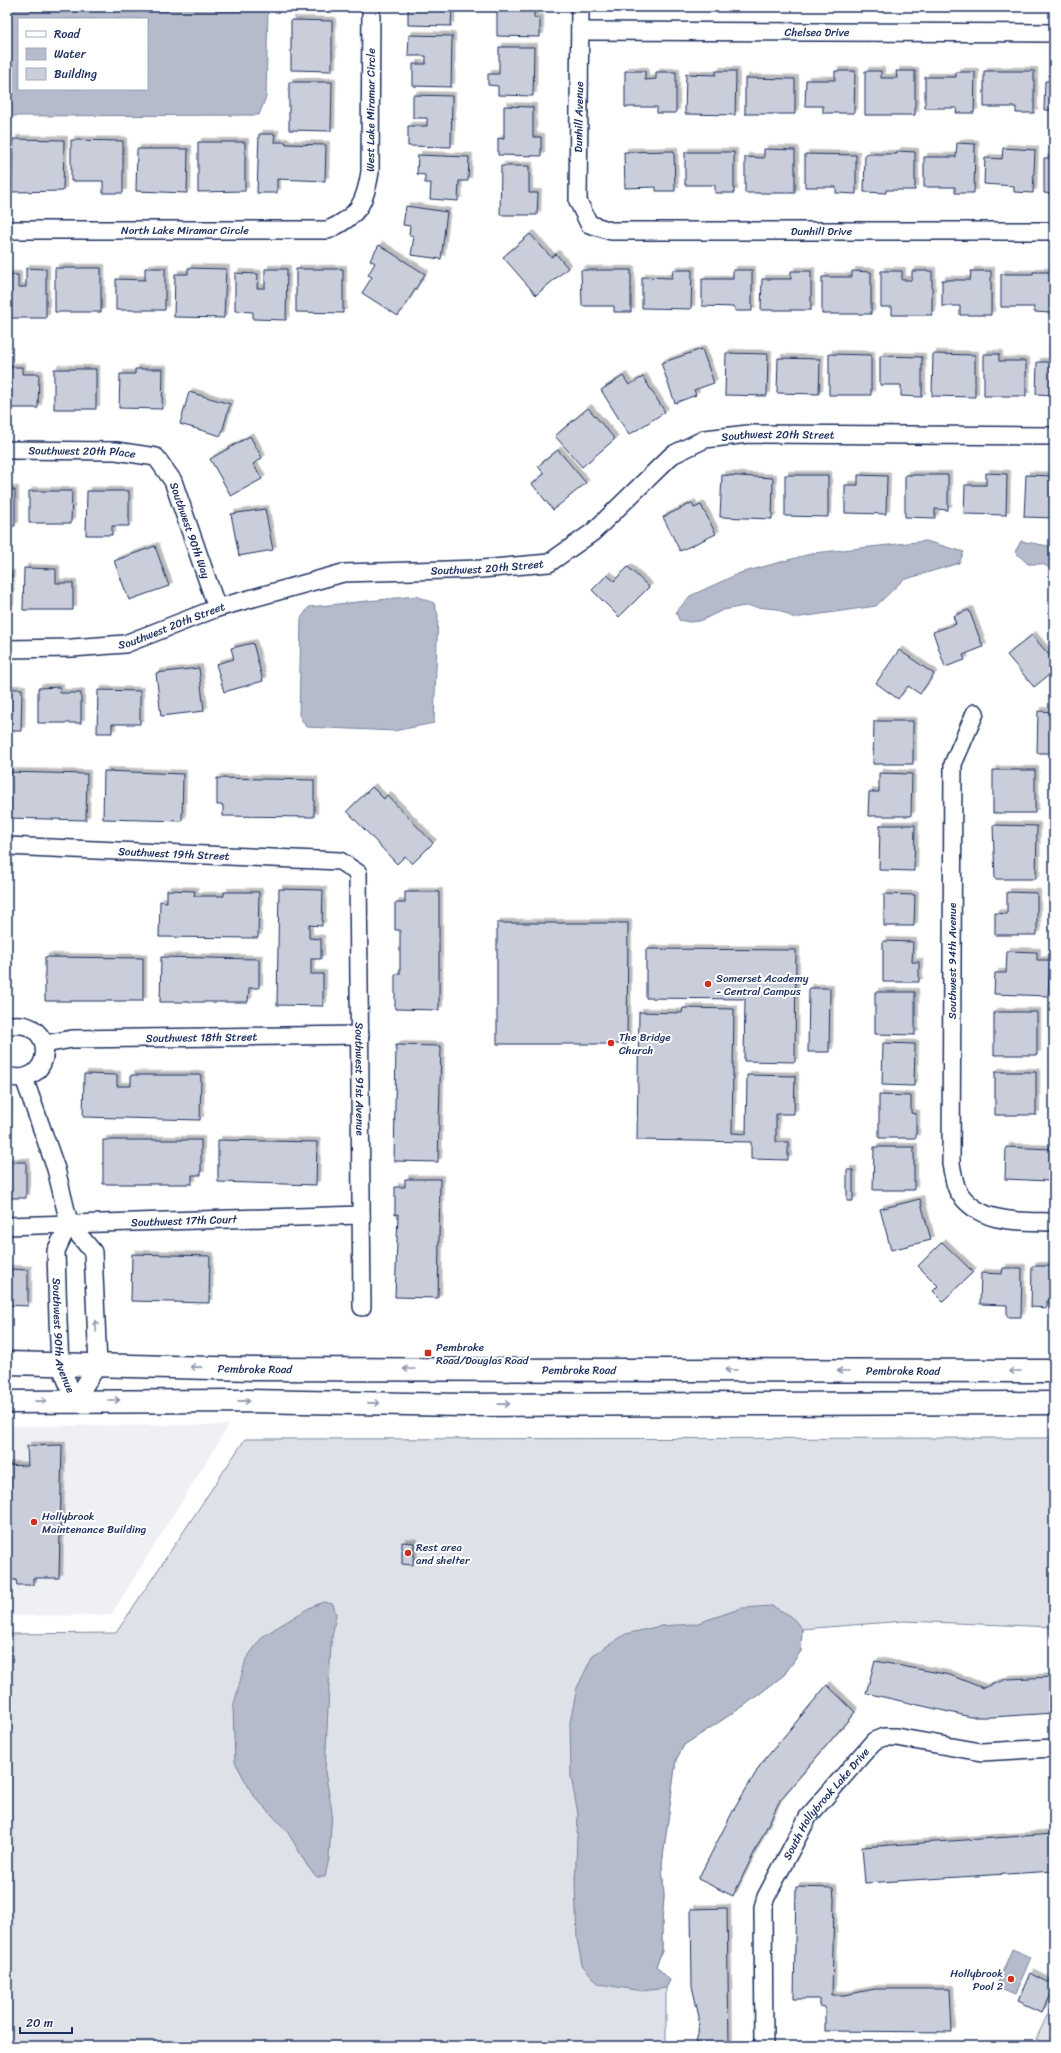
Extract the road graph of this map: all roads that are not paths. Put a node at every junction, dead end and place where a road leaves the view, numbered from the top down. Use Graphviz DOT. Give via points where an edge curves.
graph roads {
  1 [pos="371,7"];
  2 [pos="580,7"];
  3 [pos="580,31"];
  4 [pos="1054,33"];
  5 [pos="357,211"];
  6 [pos="589,224"];
  7 [pos="7,230"];
  8 [pos="1054,231"];
  9 [pos="1054,436"];
  10 [pos="7,450"];
  11 [pos="156,457"];
  12 [pos="217,608"];
  13 [pos="7,649"];
  14 [pos="975,713"];
  15 [pos="7,846"];
  16 [pos="340,861"];
  17 [pos="7,1026"];
  18 [pos="360,1035"];
  19 [pos="44,1044"];
  20 [pos="7,1076"];
  21 [pos="24,1078"];
  22 [pos="361,1215"];
  23 [pos="1054,1222"];
  24 [pos="69,1223"];
  25 [pos="7,1226"];
  26 [pos="362,1307"];
  27 [pos="7,1363"];
  28 [pos="60,1364"];
  29 [pos="98,1365"];
  30 [pos="563,1370"];
  31 [pos="1054,1371"];
  32 [pos="75,1400"];
  33 [pos="7,1402"];
  34 [pos="564,1403"];
  35 [pos="1054,1403"];
  36 [pos="1054,1748"];
  37 [pos="764,2046"];
  1 -- 5 [label="street, West Lake Miramar Circle" via="370,172 366,194"];
  2 -- 3 [label="street, Dunhill Avenue"];
  3 -- 4 [label="street, Chelsea Drive"];
  3 -- 6 [label="street, Dunhill Avenue" via="578,201"];
  5 -- 7 [label="street, North Lake Miramar Circle" via="343,223 328,230"];
  6 -- 8 [label="street, Dunhill Drive" via="611,231"];
  9 -- 12 [label="street, Southwest 20th Street" via="748,434 705,439 672,455 593,532 549,563 481,569 343,573"];
  10 -- 11 [label="street, Southwest 20th Place" via="116,451"];
  11 -- 12 [label="street, Southwest 90th Way" via="173,481"];
  12 -- 13 [label="street, Southwest 20th Street" via="125,644"];
  14 -- 23 [label="street, Southwest 94th Avenue" via="953,764 951,1164 958,1190 972,1208 1004,1221"];
  15 -- 16 [label="street, Southwest 19th Street"];
  16 -- 18 [label="street, Southwest 91st Avenue" via="358,873"];
  17 -- 19 [label="street" via="19,1024 29,1027 38,1032"];
  18 -- 19 [label="street, Southwest 18th Street" via="72,1039"];
  18 -- 22 [label="street, Southwest 91st Avenue"];
  19 -- 21 [label="street" via="42,1063 37,1071"];
  20 -- 21 [label="street"];
  21 -- 24 [label="street" via="56,1169"];
  22 -- 24 [label="street, Southwest 17th Court"];
  22 -- 26 [label="street, Southwest 91st Avenue"];
  24 -- 25 [label="street, Southwest 17th Court"];
  24 -- 28 [label="street, Southwest 90th Avenue" via="56,1251"];
  29 -- 24 [label="street, one-way" via="93,1252"];
  27 -- 28 [label="main road, Pembroke Road"];
  28 -- 29 [label="main road, Pembroke Road"];
  28 -- 32 [label="street, Southwest 90th Avenue"];
  30 -- 29 [label="main road, Pembroke Road, one-way" via="253,1369"];
  29 -- 32 [label="street, Southwest 90th Avenue"];
  31 -- 30 [label="main road, Pembroke Road, one-way"];
  30 -- 34 [label="main road"];
  33 -- 32 [label="main road, one-way"];
  32 -- 34 [label="main road, one-way" via="461,1405"];
  34 -- 35 [label="main road"];
  36 -- 37 [label="street, South Hollybrook Lake Drive" via="981,1752 896,1737 884,1737 874,1741 808,1817 766,1897 763,1907"];
}
